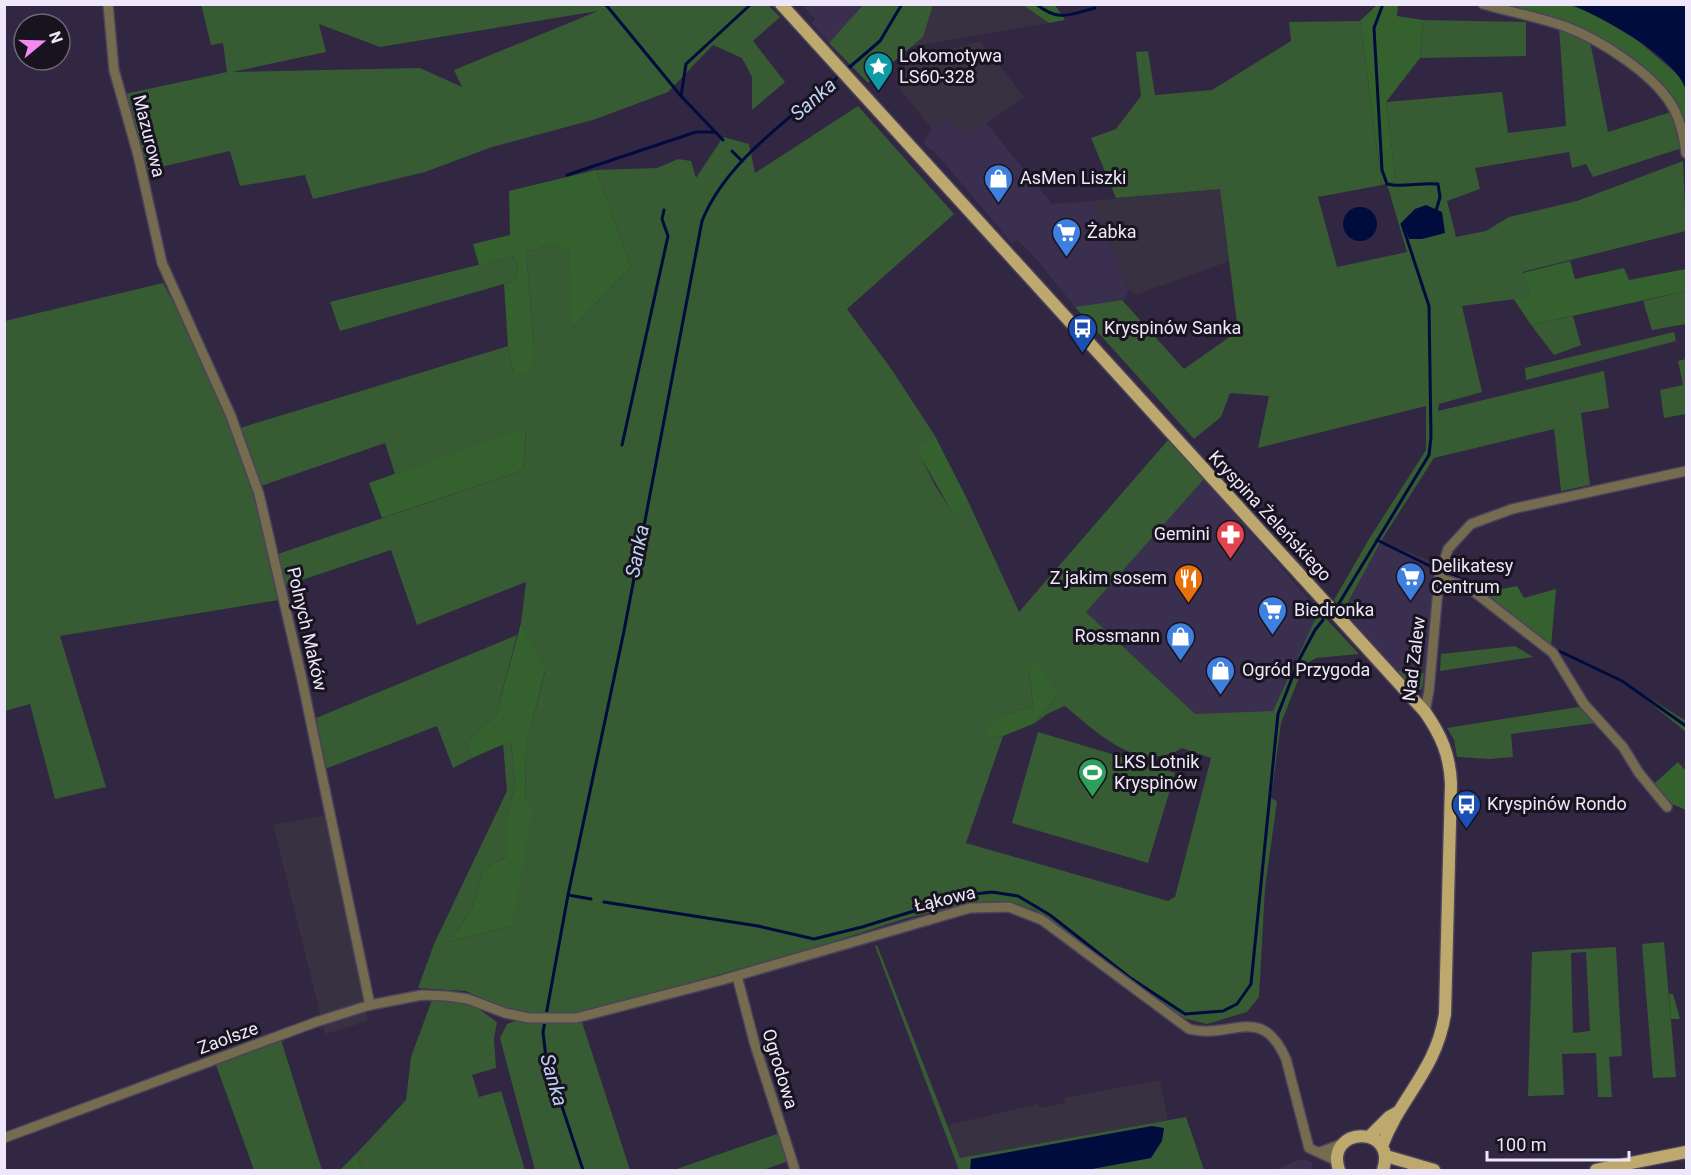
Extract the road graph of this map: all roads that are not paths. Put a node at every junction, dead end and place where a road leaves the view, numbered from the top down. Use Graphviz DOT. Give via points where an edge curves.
graph roads {
  1 [pos="108,4"];
  2 [pos="781,4"];
  3 [pos="1483,4"];
  4 [pos="1686,153"];
  5 [pos="167,274"];
  6 [pos="1686,471"];
  7 [pos="1440,575"];
  8 [pos="1425,712"];
  9 [pos="1667,807"];
  10 [pos="737,976"];
  11 [pos="468,999"];
  12 [pos="370,1005"];
  13 [pos="1398,1112"];
  14 [pos="1369,1137"];
  15 [pos="4,1138"];
  16 [pos="1342,1144"];
  17 [pos="1384,1151"];
  18 [pos="1320,1152"];
  19 [pos="1686,1152"];
  20 [pos="1338,1166"];
  21 [pos="795,1170"];
  22 [pos="1383,1170"];
  23 [pos="1434,1170"];
  24 [pos="1596,1170"];
  1 -- 5 [label="street, Mazurowa" via="114,70"];
  2 -- 8 [label="main road, Kryspina Żeleńskiego"];
  3 -- 4 [label="street" via="1594,38 1635,68 1672,105"];
  5 -- 12 [label="street, Polnych Maków" via="231,416 259,494"];
  6 -- 7 [label="street, Nad Zalew" via="1488,516 1471,524 1459,536 1449,549"];
  7 -- 8 [label="street, Nad Zalew"];
  7 -- 9 [label="street" via="1468,587 1553,653 1584,704 1623,747"];
  8 -- 13 [label="main road, Kryspina Żeleńskiego" via="1444,742 1451,771 1446,1004 1443,1030 1430,1065"];
  10 -- 11 [label="street, Łąkowa" via="589,1015 558,1019 505,1013"];
  10 -- 18 [label="street, Łąkowa" via="970,908 1009,907 1024,911 1066,936 1189,1029 1210,1031 1247,1024 1264,1030 1286,1059 1309,1148"];
  10 -- 21 [label="street, Ogrodowa"];
  11 -- 12 [label="street, Zaolsze" via="428,995"];
  12 -- 15 [label="street, Zaolsze"];
  13 -- 14 [label="main road, Kryspina Żeleńskiego"];
  13 -- 17 [label="main road, Kryspina Żeleńskiego"];
  14 -- 16 [label="main road" via="1355,1136"];
  14 -- 17 [label="main road"];
  16 -- 18 [label="street"];
  16 -- 20 [label="main road"];
  17 -- 22 [label="main road, Kryspina Żeleńskiego"];
  17 -- 23 [label="main road"];
  18 -- 20 [label="street, Łąkowa"];
  19 -- 24 [label="main road"];
}
